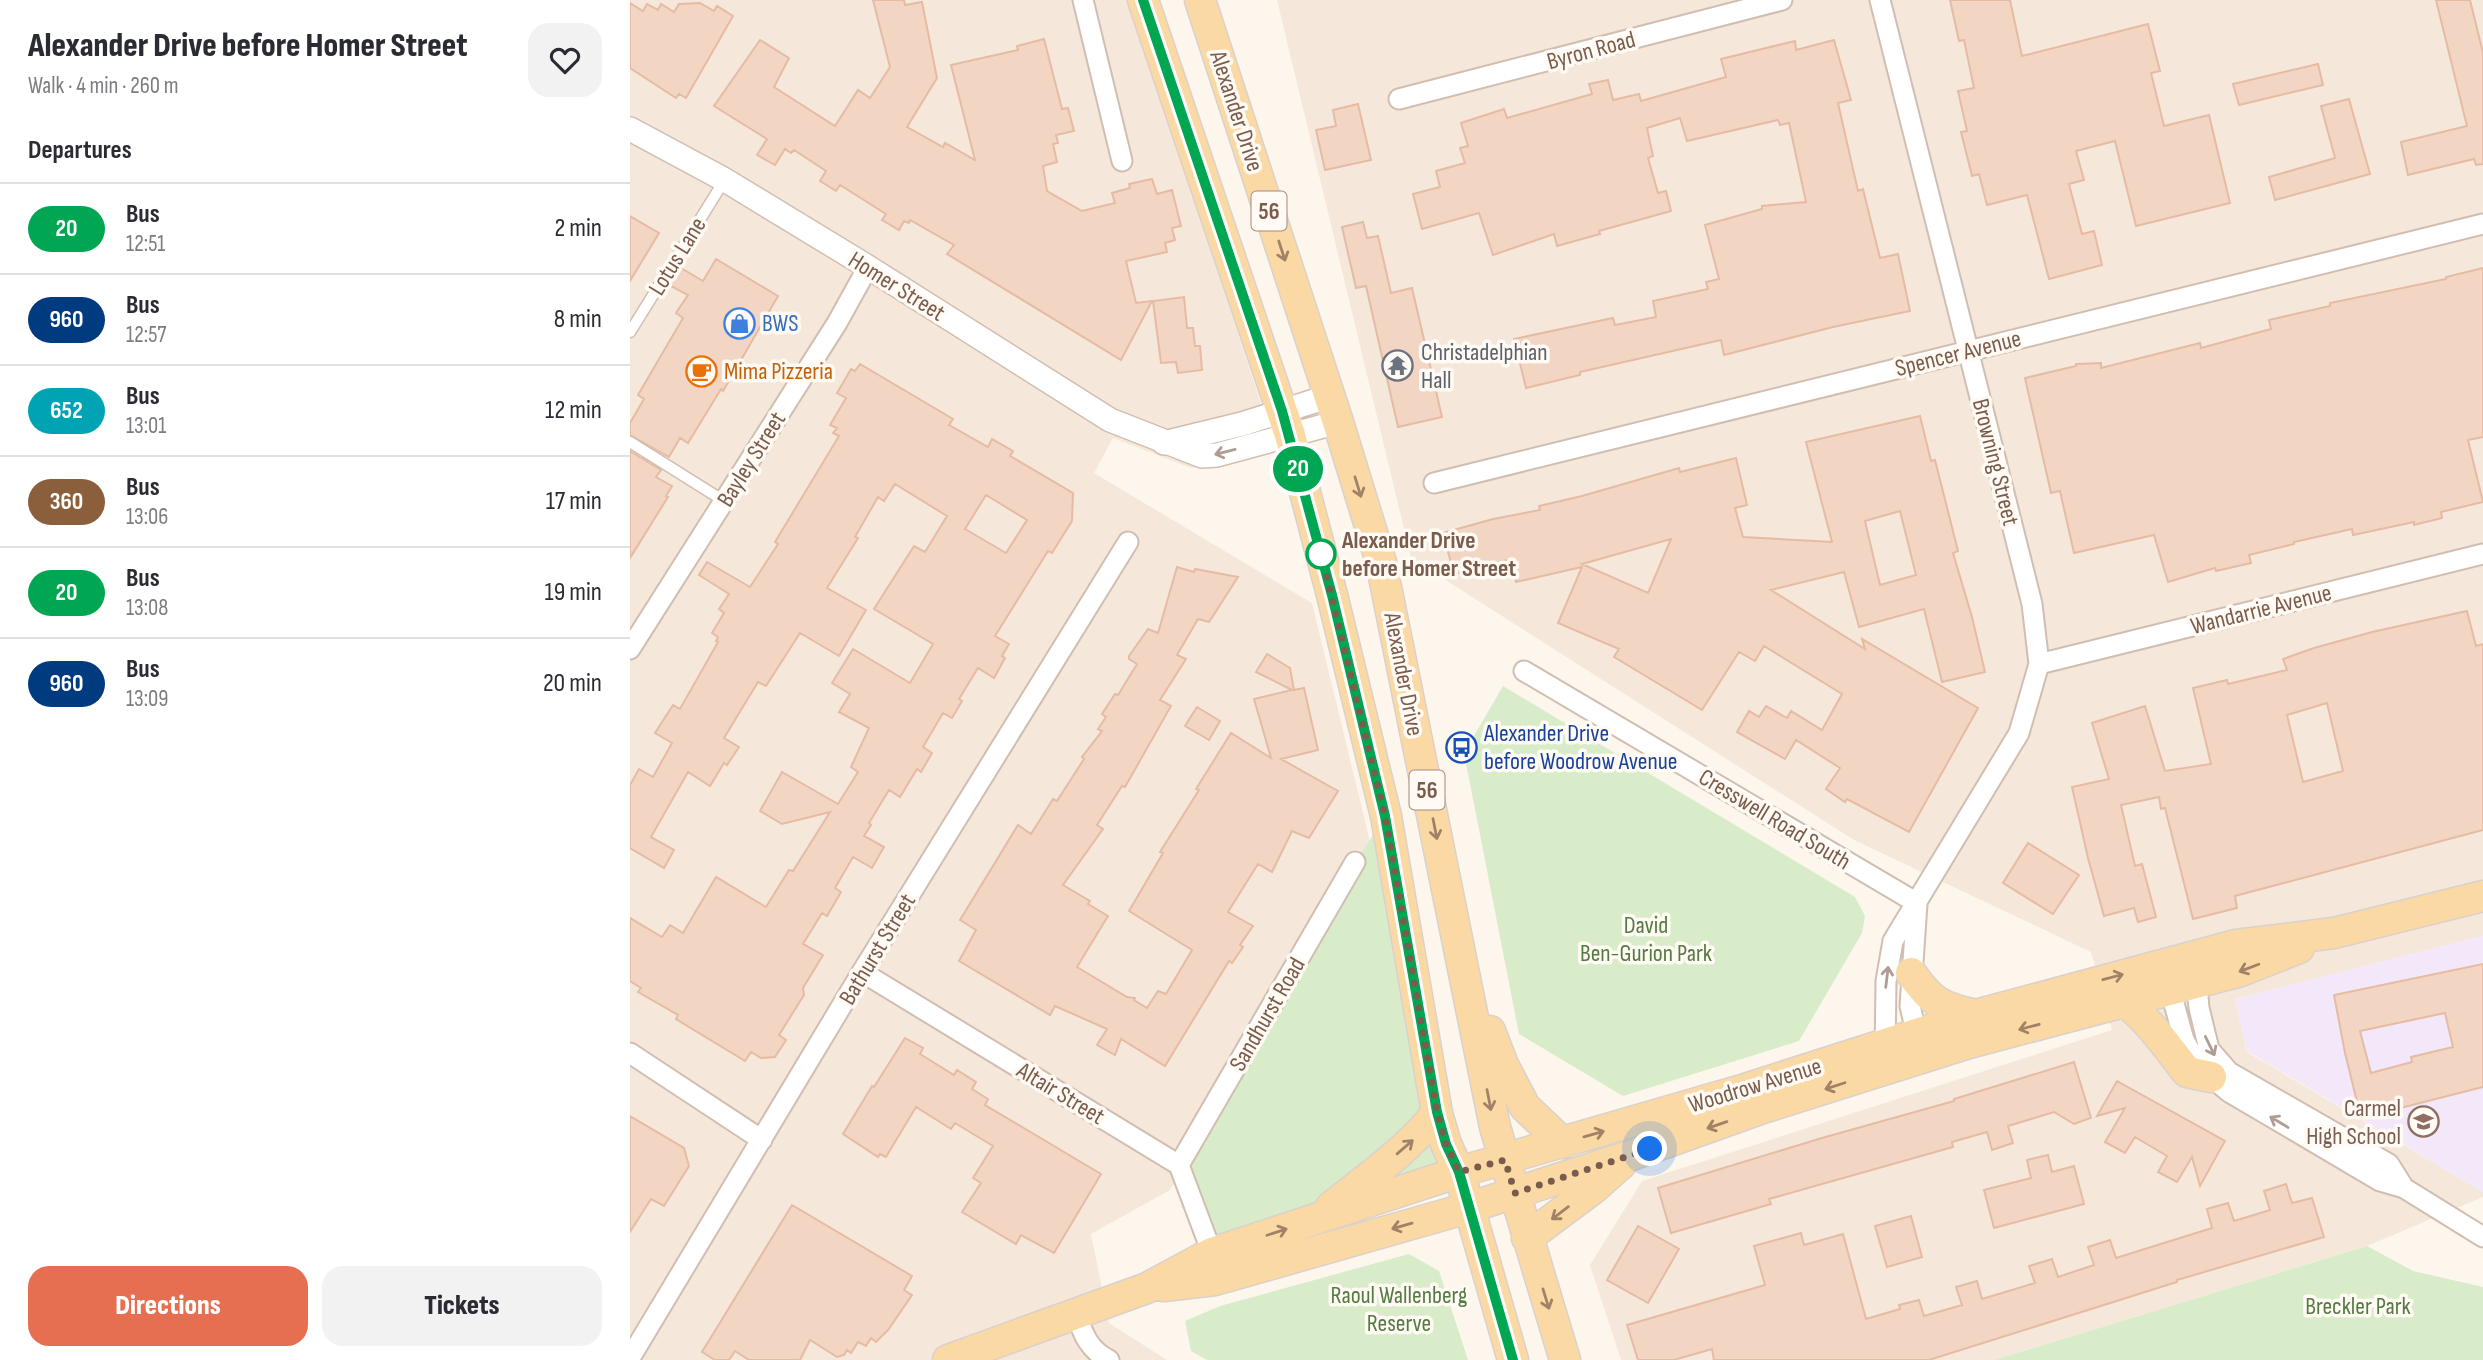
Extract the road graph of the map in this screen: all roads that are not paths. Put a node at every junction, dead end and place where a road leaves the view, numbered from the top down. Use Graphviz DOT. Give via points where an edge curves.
graph roads {
  1 [pos="1083,0"];
  2 [pos="1143,0"];
  3 [pos="1200,0"];
  4 [pos="1782,0"];
  5 [pos="1880,0"];
  6 [pos="1399,99"];
  7 [pos="630,129"];
  8 [pos="1122,161"];
  9 [pos="724,180"];
  10 [pos="2483,224"];
  11 [pos="868,267"];
  12 [pos="630,332"];
  13 [pos="1967,351"];
  14 [pos="1334,409"];
  15 [pos="1286,423"];
  16 [pos="630,442"];
  17 [pos="1434,484"];
  18 [pos="724,501"];
  19 [pos="1128,542"];
  20 [pos="2483,554"];
  21 [pos="630,649"];
  22 [pos="2039,664"];
  23 [pos="1524,670"];
  24 [pos="1355,862"];
  25 [pos="2483,896"];
  26 [pos="1917,903"];
  27 [pos="862,972"];
  28 [pos="2181,973"];
  29 [pos="1911,974"];
  30 [pos="1469,999"];
  31 [pos="2125,1002"];
  32 [pos="1976,1015"];
  33 [pos="1920,1046"];
  34 [pos="630,1053"];
  35 [pos="1885,1057"];
  36 [pos="2211,1077"];
  37 [pos="1437,1112"];
  38 [pos="762,1140"];
  39 [pos="1563,1143"];
  40 [pos="1629,1156"];
  41 [pos="1505,1160"];
  42 [pos="1179,1165"];
  43 [pos="1459,1172"];
  44 [pos="2404,1188"];
  45 [pos="1515,1193"];
  46 [pos="1468,1208"];
  47 [pos="1314,1221"];
  48 [pos="2483,1237"];
  49 [pos="1527,1238"];
  50 [pos="1212,1253"];
  51 [pos="1147,1288"];
  52 [pos="1076,1314"];
  53 [pos="630,1358"];
  54 [pos="948,1360"];
  55 [pos="1108,1360"];
  56 [pos="1513,1360"];
  57 [pos="1565,1360"];
  1 -- 8 [label="street"];
  2 -- 15 [label="main road, Alexander Drive / 56"];
  3 -- 14 [label="main road, Alexander Drive / 56, one-way"];
  4 -- 6 [label="street, Byron Road"];
  5 -- 13 [label="street, Browning Street"];
  7 -- 9 [label="street, Homer Street"];
  9 -- 11 [label="street, Homer Street"];
  9 -- 12 [label="lane, Lotus Lane"];
  10 -- 13 [label="street, Spencer Avenue"];
  11 -- 15 [label="street, Homer Street" via="1110,420 1164,443 1202,456 1217,455"];
  11 -- 18 [label="street, Bayley Street"];
  13 -- 17 [label="street, Spencer Avenue"];
  13 -- 22 [label="street, Browning Street" via="2032,604"];
  14 -- 15 [label="street, Homer Street"];
  14 -- 30 [label="main road, Alexander Drive / 56, one-way" via="1381,562"];
  15 -- 37 [label="main road, Alexander Drive / 56" via="1385,816"];
  16 -- 18 [label="lane"];
  18 -- 21 [label="street, Bayley Street"];
  19 -- 27 [label="street, Bathurst Street"];
  20 -- 22 [label="street, Wandarrie Avenue"];
  22 -- 26 [label="street, Browning Street" via="2019,733"];
  23 -- 26 [label="street, Cresswell Road South"];
  24 -- 42 [label="street, Sandhurst Road"];
  25 -- 28 [label="main road, Woodrow Avenue" via="2334,933 2236,945"];
  26 -- 29 [label="street, Browning Street"];
  35 -- 26 [label="street, Browning Street, one-way" via="1886,981 1893,941"];
  27 -- 38 [label="street, Bathurst Street"];
  27 -- 42 [label="street, Altair Street"];
  28 -- 31 [label="main road, Woodrow Avenue"];
  32 -- 28 [label="main road, Woodrow Avenue, one-way"];
  28 -- 36 [label="street" via="2184,1040"];
  28 -- 44 [label="street, one-way" via="2199,1008 2209,1049 2229,1072 2389,1164"];
  29 -- 32 [label="main road" via="1937,1004"];
  29 -- 33 [label="street, Browning Street" via="1910,1006"];
  30 -- 39 [label="main road" via="1488,1025 1525,1107"];
  30 -- 41 [label="main road, Alexander Drive / 56, one-way" via="1494,1127"];
  31 -- 33 [label="main road, Woodrow Avenue, one-way" via="1969,1043"];
  31 -- 36 [label="main road" via="2155,1028 2188,1072"];
  32 -- 33 [label="main road, Woodrow Avenue"];
  33 -- 35 [label="main road, Woodrow Avenue"];
  34 -- 38 [label="street"];
  39 -- 35 [label="main road, Woodrow Avenue, one-way" via="1745,1089"];
  35 -- 40 [label="main road, Woodrow Avenue, one-way" via="1763,1108"];
  44 -- 36 [label="street, one-way" via="2380,1181 2229,1093"];
  37 -- 43 [label="main road, Alexander Drive / 56"];
  47 -- 37 [label="main road, one-way" via="1404,1148"];
  38 -- 53 [label="street, Bathurst Street"];
  39 -- 41 [label="main road, Woodrow Avenue"];
  40 -- 45 [label="main road, Woodrow Avenue"];
  40 -- 49 [label="main road, one-way"];
  41 -- 43 [label="main road, Woodrow Avenue"];
  41 -- 45 [label="main road, Alexander Drive / 56"];
  42 -- 50 [label="street"];
  43 -- 46 [label="main road, Alexander Drive / 56"];
  43 -- 47 [label="main road, Woodrow Avenue"];
  44 -- 48 [label="street"];
  45 -- 46 [label="main road, Woodrow Avenue"];
  45 -- 49 [label="main road, Alexander Drive / 56"];
  46 -- 51 [label="main road, Woodrow Avenue, one-way" via="1215,1280"];
  46 -- 56 [label="main road, Alexander Drive / 56"];
  50 -- 47 [label="main road, Woodrow Avenue, one-way"];
  49 -- 57 [label="main road, Alexander Drive / 56, one-way"];
  50 -- 51 [label="main road, Woodrow Avenue"];
  51 -- 52 [label="main road, Woodrow Avenue"];
  52 -- 54 [label="main road, Woodrow Avenue"];
  52 -- 55 [label="street" via="1084,1336"];
}
